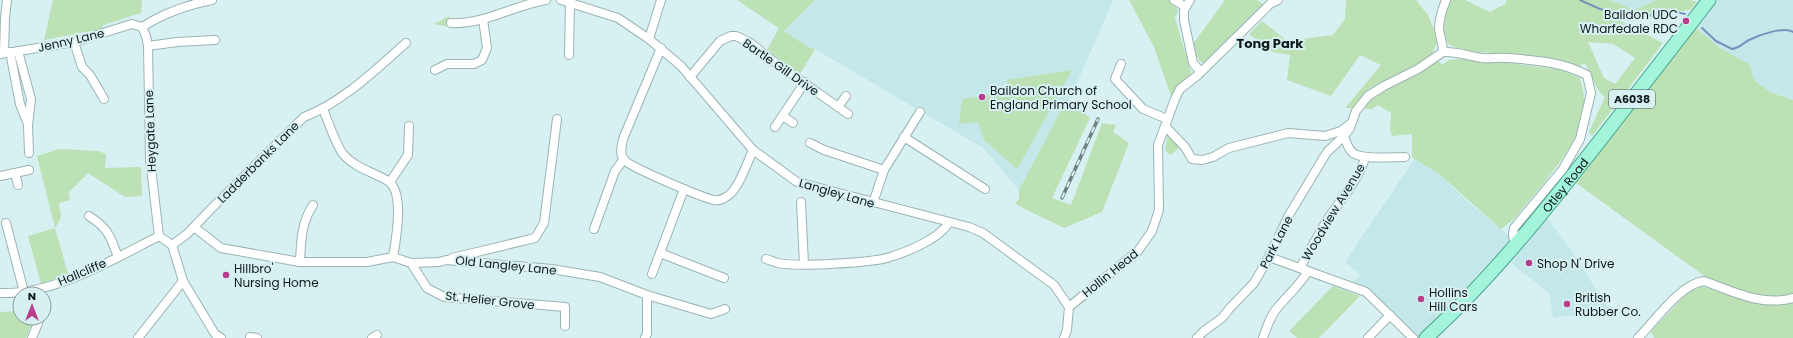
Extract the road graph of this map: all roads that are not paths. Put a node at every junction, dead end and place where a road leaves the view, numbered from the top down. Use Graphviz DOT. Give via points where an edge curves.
graph roads {
  1 [pos="7,0"];
  2 [pos="212,0"];
  3 [pos="546,0"];
  4 [pos="660,0"];
  5 [pos="1174,0"];
  6 [pos="1278,0"];
  7 [pos="1446,0"];
  8 [pos="1709,0"];
  9 [pos="566,1"];
  10 [pos="1188,4"];
  11 [pos="483,19"];
  12 [pos="451,23"];
  13 [pos="142,27"];
  14 [pos="649,39"];
  15 [pos="215,40"];
  16 [pos="74,42"];
  17 [pos="1443,43"];
  18 [pos="406,44"];
  19 [pos="148,46"];
  20 [pos="661,48"];
  21 [pos="1452,51"];
  22 [pos="8,52"];
  23 [pos="1443,52"];
  24 [pos="569,55"];
  25 [pos="1121,64"];
  26 [pos="436,70"];
  27 [pos="1201,72"];
  28 [pos="690,77"];
  29 [pos="804,82"];
  30 [pos="846,96"];
  31 [pos="104,99"];
  32 [pos="838,107"];
  33 [pos="323,110"];
  34 [pos="920,112"];
  35 [pos="848,114"];
  36 [pos="782,116"];
  37 [pos="557,119"];
  38 [pos="1352,122"];
  39 [pos="793,123"];
  40 [pos="1166,123"];
  41 [pos="28,125"];
  42 [pos="410,126"];
  43 [pos="775,127"];
  44 [pos="1344,136"];
  45 [pos="904,137"];
  46 [pos="810,143"];
  47 [pos="753,150"];
  48 [pos="29,153"];
  49 [pos="1365,157"];
  50 [pos="1405,157"];
  51 [pos="624,159"];
  52 [pos="29,170"];
  53 [pos="884,170"];
  54 [pos="15,173"];
  55 [pos="0,176"];
  56 [pos="390,182"];
  57 [pos="18,185"];
  58 [pos="684,189"];
  59 [pos="985,189"];
  60 [pos="801,202"];
  61 [pos="874,203"];
  62 [pos="313,205"];
  63 [pos="89,216"];
  64 [pos="949,222"];
  65 [pos="6,223"];
  66 [pos="194,227"];
  67 [pos="594,229"];
  68 [pos="159,236"];
  69 [pos="172,246"];
  70 [pos="1515,246"];
  71 [pos="660,253"];
  72 [pos="118,257"];
  73 [pos="393,257"];
  74 [pos="1269,257"];
  75 [pos="766,259"];
  76 [pos="446,260"];
  77 [pos="300,262"];
  78 [pos="411,263"];
  79 [pos="804,264"];
  80 [pos="1304,269"];
  81 [pos="652,274"];
  82 [pos="724,278"];
  83 [pos="183,281"];
  84 [pos="22,286"];
  85 [pos="52,286"];
  86 [pos="0,292"];
  87 [pos="12,292"];
  88 [pos="647,295"];
  89 [pos="1793,298"];
  90 [pos="1069,307"];
  91 [pos="725,308"];
  92 [pos="1390,315"];
  93 [pos="37,326"];
  94 [pos="565,326"];
  95 [pos="32,338"];
  96 [pos="138,338"];
  97 [pos="221,338"];
  98 [pos="645,338"];
  99 [pos="1064,338"];
  100 [pos="1197,338"];
  101 [pos="1263,338"];
  102 [pos="1368,338"];
  103 [pos="1413,338"];
  104 [pos="1426,338"];
  105 [pos="1638,338"];
  1 -- 22 [label="street" via="5,18"];
  2 -- 13 [label="street" via="190,4 162,14"];
  3 -- 11 [label="street"];
  4 -- 14 [label="street"];
  5 -- 10 [label="street"];
  6 -- 27 [label="street, Hollin Head" via="1270,4"];
  7 -- 17 [label="street" via="1440,15 1439,30"];
  8 -- 70 [label="main road, Otley Road / A6038"];
  9 -- 14 [label="street, Langley Lane" via="618,18"];
  9 -- 24 [label="street"];
  10 -- 27 [label="street" via="1184,20 1194,63"];
  11 -- 12 [label="street"];
  11 -- 26 [label="street" via="487,48 480,66 452,64 445,69"];
  13 -- 16 [label="street, Jenny Lane" via="132,24"];
  13 -- 19 [label="street, Heygate Lane"];
  14 -- 20 [label="street, Langley Lane"];
  15 -- 19 [label="street"];
  16 -- 22 [label="street, Jenny Lane"];
  16 -- 31 [label="street" via="82,67 90,75"];
  17 -- 21 [label="street"];
  17 -- 23 [label="street"];
  18 -- 33 [label="street, Ladderbanks Lane"];
  19 -- 68 [label="street, Heygate Lane" via="150,159"];
  20 -- 28 [label="street, Langley Lane"];
  20 -- 51 [label="street" via="623,139 621,151"];
  21 -- 23 [label="street"];
  21 -- 70 [label="street" via="1482,58 1565,65 1587,75 1591,93 1580,139 1563,168 1514,228"];
  22 -- 41 [label="street" via="20,104"];
  22 -- 41 [label="street" via="31,99"];
  23 -- 38 [label="street, Park Lane" via="1368,96 1356,111"];
  25 -- 40 [label="street" via="1115,79 1143,109"];
  27 -- 40 [label="street, Hollin Head" via="1180,89"];
  28 -- 29 [label="street, Bartle Gill Drive" via="716,45 725,38 736,36 749,42"];
  28 -- 47 [label="street, Langley Lane"];
  29 -- 32 [label="street, Bartle Gill Drive"];
  29 -- 36 [label="street"];
  30 -- 32 [label="street"];
  32 -- 35 [label="street, Bartle Gill Drive"];
  33 -- 56 [label="street" via="343,154 363,169"];
  33 -- 66 [label="street, Ladderbanks Lane" via="304,117 293,126"];
  34 -- 45 [label="street"];
  36 -- 39 [label="street"];
  36 -- 43 [label="street"];
  37 -- 76 [label="street" via="544,223 535,238"];
  38 -- 40 [label="street" via="1341,130 1325,136 1288,133 1229,148 1202,160 1192,159"];
  38 -- 44 [label="street, Park Lane"];
  40 -- 90 [label="street, Hollin Head" via="1158,145 1159,210 1152,231 1138,252"];
  41 -- 48 [label="street"];
  42 -- 56 [label="street" via="408,155"];
  44 -- 49 [label="street" via="1349,150"];
  44 -- 74 [label="street, Park Lane" via="1327,152 1289,215"];
  45 -- 53 [label="street"];
  45 -- 59 [label="street"];
  46 -- 53 [label="street"];
  47 -- 58 [label="street" via="732,193 724,198 716,200"];
  47 -- 61 [label="street, Langley Lane" via="797,182"];
  49 -- 50 [label="street"];
  49 -- 80 [label="street, Woodview Avenue" via="1361,168 1327,221"];
  51 -- 58 [label="street"];
  51 -- 67 [label="street" via="615,171"];
  52 -- 54 [label="street"];
  53 -- 61 [label="street"];
  54 -- 55 [label="street"];
  54 -- 57 [label="street"];
  56 -- 73 [label="street" via="397,197 398,220"];
  58 -- 71 [label="street"];
  60 -- 79 [label="street"];
  61 -- 64 [label="street, Langley Lane"];
  62 -- 77 [label="street" via="302,229"];
  63 -- 72 [label="street" via="102,224"];
  64 -- 79 [label="street" via="945,229 924,242 889,258"];
  64 -- 90 [label="street, Langley Lane" via="983,233 1054,285"];
  65 -- 84 [label="street"];
  66 -- 69 [label="street, Ladderbanks Lane"];
  66 -- 77 [label="street, Old Langley Lane" via="221,248"];
  68 -- 69 [label="street"];
  68 -- 72 [label="street, Hallcliffe"];
  69 -- 83 [label="street"];
  70 -- 104 [label="main road, Otley Road / A6038" via="1468,298"];
  71 -- 81 [label="street"];
  71 -- 82 [label="street"];
  72 -- 85 [label="street, Hallcliffe"];
  73 -- 77 [label="street, Old Langley Lane" via="367,262"];
  73 -- 78 [label="street, Old Langley Lane"];
  74 -- 80 [label="street"];
  74 -- 100 [label="street, Park Lane" via="1254,283 1222,318"];
  75 -- 79 [label="street" via="778,263"];
  76 -- 78 [label="street, Old Langley Lane"];
  76 -- 88 [label="street, Old Langley Lane" via="552,269 600,277"];
  78 -- 94 [label="street, St. Helier Grove" via="427,288 444,297 565,307"];
  80 -- 92 [label="street" via="1366,292"];
  80 -- 101 [label="street, Woodview Avenue" via="1302,280 1277,308"];
  83 -- 96 [label="street"];
  83 -- 97 [label="street" via="215,334"];
  86 -- 87 [label="street, Hallcliffe"];
  88 -- 91 [label="street, Old Langley Lane" via="711,314"];
  88 -- 98 [label="street"];
  89 -- 105 [label="street" via="1756,299 1704,281 1697,282 1678,296"];
  90 -- 99 [label="street"];
  92 -- 102 [label="street"];
  92 -- 103 [label="street"];
  93 -- 95 [label="street"];
}
